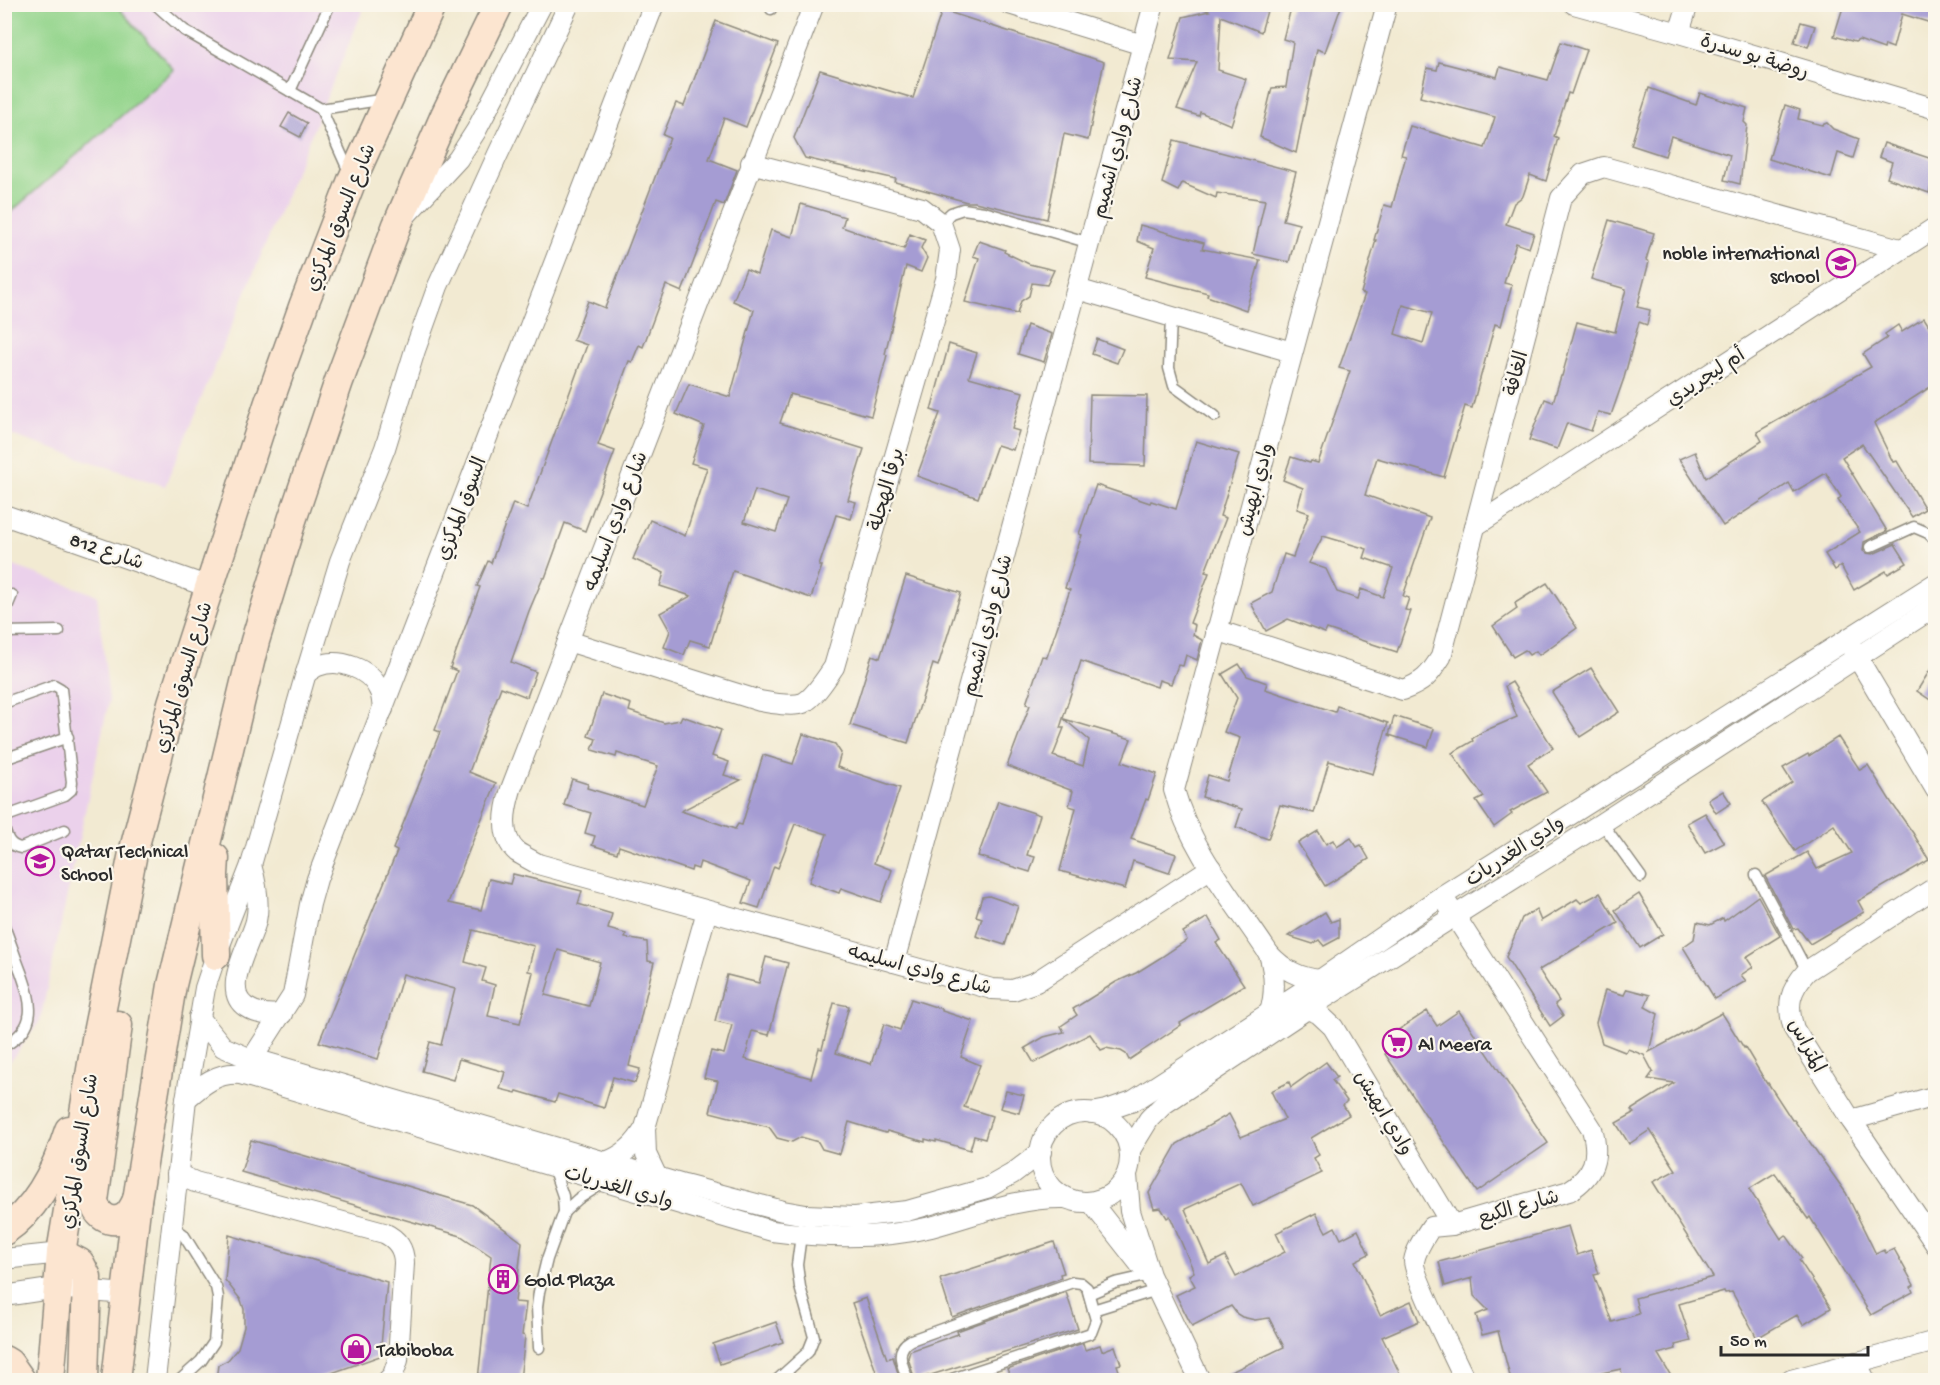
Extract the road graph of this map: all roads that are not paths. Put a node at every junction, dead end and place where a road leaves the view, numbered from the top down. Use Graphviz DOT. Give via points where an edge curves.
graph roads {
  1 [pos="155,4"];
  2 [pos="330,4"];
  3 [pos="432,4"];
  4 [pos="499,4"];
  5 [pos="542,4"];
  6 [pos="562,4"];
  7 [pos="569,4"];
  8 [pos="654,4"];
  9 [pos="814,4"];
  10 [pos="1009,4"];
  11 [pos="1154,4"];
  12 [pos="1387,4"];
  13 [pos="1574,4"];
  14 [pos="1688,4"];
  15 [pos="1618,10"];
  16 [pos="530,26"];
  17 [pos="1679,33"];
  18 [pos="1143,45"];
  19 [pos="290,91"];
  20 [pos="496,94"];
  21 [pos="387,99"];
  22 [pos="321,109"];
  23 [pos="1935,109"];
  24 [pos="498,154"];
  25 [pos="751,164"];
  26 [pos="352,180"];
  27 [pos="941,223"];
  28 [pos="397,225"];
  29 [pos="1935,227"];
  30 [pos="1090,243"];
  31 [pos="1900,249"];
  32 [pos="1077,289"];
  33 [pos="1171,316"];
  34 [pos="1292,352"];
  35 [pos="1215,416"];
  36 [pos="6,519"];
  37 [pos="1475,526"];
  38 [pos="1935,541"];
  39 [pos="1870,547"];
  40 [pos="1935,583"];
  41 [pos="209,587"];
  42 [pos="12,595"];
  43 [pos="1935,606"];
  44 [pos="4,614"];
  45 [pos="1216,630"];
  46 [pos="59,631"];
  47 [pos="4,632"];
  48 [pos="568,641"];
  49 [pos="1852,648"];
  50 [pos="306,673"];
  51 [pos="4,703"];
  52 [pos="383,709"];
  53 [pos="68,737"];
  54 [pos="4,759"];
  55 [pos="1935,790"];
  56 [pos="216,798"];
  57 [pos="4,817"];
  58 [pos="1602,822"];
  59 [pos="4,828"];
  60 [pos="65,830"];
  61 [pos="133,853"];
  62 [pos="251,865"];
  63 [pos="1211,868"];
  64 [pos="1756,875"];
  65 [pos="1641,877"];
  66 [pos="1935,887"];
  67 [pos="1442,896"];
  68 [pos="707,911"];
  69 [pos="1454,915"];
  70 [pos="5,931"];
  71 [pos="1269,954"];
  72 [pos="216,955"];
  73 [pos="894,962"];
  74 [pos="1807,971"];
  75 [pos="1320,980"];
  76 [pos="1307,1009"];
  77 [pos="1270,1012"];
  78 [pos="282,1014"];
  79 [pos="199,1017"];
  80 [pos="97,1033"];
  81 [pos="4,1046"];
  82 [pos="252,1059"];
  83 [pos="1935,1096"];
  84 [pos="186,1099"];
  85 [pos="1092,1113"];
  86 [pos="1851,1120"];
  87 [pos="645,1128"];
  88 [pos="1130,1150"];
  89 [pos="1041,1152"];
  90 [pos="606,1162"];
  91 [pos="553,1167"];
  92 [pos="177,1174"];
  93 [pos="1127,1175"];
  94 [pos="657,1177"];
  95 [pos="605,1182"];
  96 [pos="1065,1198"];
  97 [pos="137,1200"];
  98 [pos="1091,1202"];
  99 [pos="564,1212"];
  100 [pos="1452,1225"];
  101 [pos="172,1227"];
  102 [pos="4,1231"];
  103 [pos="801,1234"];
  104 [pos="1935,1245"];
  105 [pos="61,1253"];
  106 [pos="4,1259"];
  107 [pos="1153,1283"];
  108 [pos="57,1288"];
  109 [pos="88,1291"];
  110 [pos="125,1294"];
  111 [pos="1089,1294"];
  112 [pos="4,1296"];
  113 [pos="1093,1310"];
  114 [pos="1935,1341"];
  115 [pos="539,1348"];
  116 [pos="4,1360"];
  117 [pos="1856,1362"];
  118 [pos="21,1380"];
  119 [pos="50,1380"];
  120 [pos="84,1380"];
  121 [pos="116,1380"];
  122 [pos="155,1380"];
  123 [pos="180,1380"];
  124 [pos="388,1380"];
  125 [pos="777,1380"];
  126 [pos="908,1380"];
  127 [pos="949,1380"];
  128 [pos="1200,1380"];
  129 [pos="1465,1380"];
  130 [pos="1791,1380"];
  131 [pos="1865,1380"];
  1 -- 19 [label="lane" via="184,30"];
  2 -- 19 [label="lane"];
  3 -- 21 [label="main road, شارع السوق المركزي"];
  4 -- 28 [label="main road"];
  5 -- 16 [label="street"];
  6 -- 16 [label="street"];
  7 -- 24 [label="street"];
  8 -- 52 [label="street, السوق المركزي"];
  9 -- 25 [label="street, شارع وادي اسليمه"];
  10 -- 18 [label="street"];
  11 -- 18 [label="street, شارع وادي اشميم"];
  12 -- 34 [label="street, وادي ابهيش"];
  13 -- 15 [label="street, روضة بو سدرة"];
  14 -- 17 [label="street"];
  15 -- 17 [label="street, روضة بو سدرة"];
  16 -- 20 [label="street"];
  17 -- 23 [label="street, روضة بو سدرة"];
  18 -- 30 [label="street, شارع وادي اشميم"];
  19 -- 22 [label="lane"];
  20 -- 24 [label="street"];
  20 -- 28 [label="street" via="458,159"];
  21 -- 22 [label="lane"];
  21 -- 26 [label="main road, شارع السوق المركزي"];
  22 -- 26 [label="lane"];
  24 -- 50 [label="street" via="438,285 385,448 340,561"];
  25 -- 27 [label="street" via="921,208"];
  25 -- 48 [label="street, شارع وادي اسليمه"];
  26 -- 41 [label="main road, شارع السوق المركزي" via="268,405"];
  27 -- 30 [label="lane" via="951,213 963,209"];
  27 -- 48 [label="street, برقا الهجلة" via="950,250 946,279 834,667 819,688 803,703 760,702"];
  28 -- 56 [label="main road" via="292,520 255,641"];
  29 -- 31 [label="street, أم ليجريدي"];
  30 -- 32 [label="street, شارع وادي اشميم"];
  31 -- 37 [label="street, أم ليجريدي"];
  31 -- 37 [label="street, الغافة" via="1604,166 1582,174 1561,198"];
  32 -- 33 [label="street"];
  32 -- 73 [label="street, شارع وادي اشميم"];
  33 -- 34 [label="street"];
  33 -- 35 [label="lane" via="1169,368 1173,386"];
  34 -- 45 [label="street, وادي ابهيش"];
  36 -- 41 [label="street, شارع 812"];
  37 -- 45 [label="street, الغافة" via="1441,657 1420,683 1403,690"];
  38 -- 39 [label="lane" via="1914,527"];
  40 -- 49 [label="street, وادي الغدريات"];
  41 -- 61 [label="main road, شارع السوق المركزي" via="172,703"];
  42 -- 44 [label="lane"];
  43 -- 49 [label="street, وادي الغدريات"];
  45 -- 63 [label="street, وادي ابهيش" via="1174,790 1188,830"];
  46 -- 47 [label="lane"];
  48 -- 68 [label="street, شارع وادي اسليمه" via="511,789 504,812 506,833 516,850 538,864"];
  49 -- 55 [label="street"];
  49 -- 58 [label="street, وادي الغدريات"];
  49 -- 67 [label="street, وادي الغدريات"];
  50 -- 52 [label="street" via="332,663 353,666 371,678 379,690"];
  50 -- 62 [label="street"];
  51 -- 53 [label="lane" via="58,686"];
  52 -- 78 [label="street, السوق المركزي" via="317,879 293,995"];
  53 -- 54 [label="lane"];
  53 -- 57 [label="lane" via="71,790"];
  56 -- 72 [label="main road"];
  56 -- 97 [label="main road" via="172,985"];
  58 -- 65 [label="lane"];
  58 -- 69 [label="street, وادي الغدريات"];
  59 -- 60 [label="lane" via="9,843 21,848"];
  61 -- 80 [label="main road, شارع السوق المركزي"];
  61 -- 97 [label="main road" via="124,977 94,1201 99,1213 116,1220 127,1216"];
  62 -- 72 [label="street"];
  62 -- 78 [label="street" via="258,904 235,984 237,998 259,1014"];
  63 -- 71 [label="street, وادي ابهيش"];
  63 -- 73 [label="street, شارع وادي اسليمه" via="1036,982 1013,990 992,989"];
  64 -- 74 [label="lane"];
  66 -- 74 [label="street, المتراس"];
  67 -- 69 [label="street, شارع الكبع"];
  67 -- 75 [label="street, وادي الغدريات"];
  68 -- 73 [label="street, شارع وادي اسليمه"];
  68 -- 87 [label="street"];
  69 -- 76 [label="street, وادي الغدريات"];
  69 -- 100 [label="street, شارع الكبع" via="1592,1129 1596,1143 1590,1172 1569,1191"];
  70 -- 81 [label="lane" via="31,1009 19,1036"];
  71 -- 75 [label="street, وادي ابهيش" via="1297,975"];
  71 -- 77 [label="street, وادي ابهيش" via="1275,977"];
  72 -- 79 [label="street"];
  74 -- 86 [label="street, المتراس" via="1791,997 1789,1014 1794,1029"];
  75 -- 77 [label="street, وادي الغدريات"];
  76 -- 88 [label="street, وادي الغدريات" via="1164,1104 1149,1119"];
  76 -- 100 [label="street, وادي ابهيش" via="1333,1027"];
  77 -- 85 [label="street, وادي الغدريات" via="1133,1101"];
  78 -- 82 [label="street, السوق المركزي"];
  79 -- 82 [label="street, وادي الغدريات" via="223,1047"];
  79 -- 84 [label="street"];
  80 -- 102 [label="main road" via="58,1160 30,1208"];
  80 -- 105 [label="main road, شارع السوق المركزي"];
  82 -- 90 [label="street, وادي الغدريات"];
  83 -- 86 [label="street"];
  84 -- 91 [label="street, وادي الغدريات" via="209,1080 240,1074"];
  84 -- 92 [label="street"];
  85 -- 88 [label="street" via="1117,1125"];
  85 -- 89 [label="street" via="1063,1118 1048,1132"];
  86 -- 104 [label="street, المتراس"];
  87 -- 90 [label="street" via="630,1148"];
  87 -- 94 [label="street" via="646,1154"];
  88 -- 93 [label="street"];
  89 -- 94 [label="street, وادي الغدريات" via="987,1188 907,1211 855,1217 783,1211"];
  89 -- 96 [label="street" via="1046,1179"];
  90 -- 94 [label="street, وادي الغدريات"];
  91 -- 95 [label="street, وادي الغدريات"];
  91 -- 99 [label="lane"];
  92 -- 101 [label="street"];
  92 -- 124 [label="street" via="384,1233 395,1240 404,1263 398,1360"];
  93 -- 98 [label="street" via="1109,1196"];
  93 -- 107 [label="street" via="1130,1211"];
  95 -- 99 [label="lane" via="578,1198"];
  95 -- 103 [label="street, وادي الغدريات" via="772,1231"];
  96 -- 98 [label="street"];
  96 -- 103 [label="street, وادي الغدريات" via="1012,1203 903,1232 849,1237"];
  97 -- 110 [label="main road"];
  98 -- 107 [label="street"];
  99 -- 115 [label="lane" via="539,1292"];
  100 -- 129 [label="street, شارع الكبع" via="1431,1227 1413,1263"];
  101 -- 122 [label="street"];
  101 -- 123 [label="lane" via="183,1234 216,1287 218,1297 214,1342"];
  103 -- 125 [label="lane" via="797,1265 814,1337 808,1352"];
  105 -- 106 [label="street"];
  105 -- 108 [label="main road, شارع السوق المركزي"];
  105 -- 109 [label="main road" via="83,1266"];
  107 -- 111 [label="lane" via="1115,1283"];
  107 -- 113 [label="lane"];
  107 -- 128 [label="street"];
  108 -- 109 [label="street"];
  108 -- 112 [label="street"];
  108 -- 119 [label="main road, شارع السوق المركزي"];
  109 -- 110 [label="street"];
  109 -- 120 [label="main road"];
  110 -- 121 [label="main road"];
  111 -- 113 [label="lane"];
  111 -- 126 [label="lane" via="1084,1285 1073,1282 911,1340 900,1353"];
  113 -- 127 [label="lane" via="1096,1320 1091,1333"];
  114 -- 117 [label="street"];
  116 -- 118 [label="main road"];
  117 -- 130 [label="street"];
  117 -- 131 [label="street"];
}
